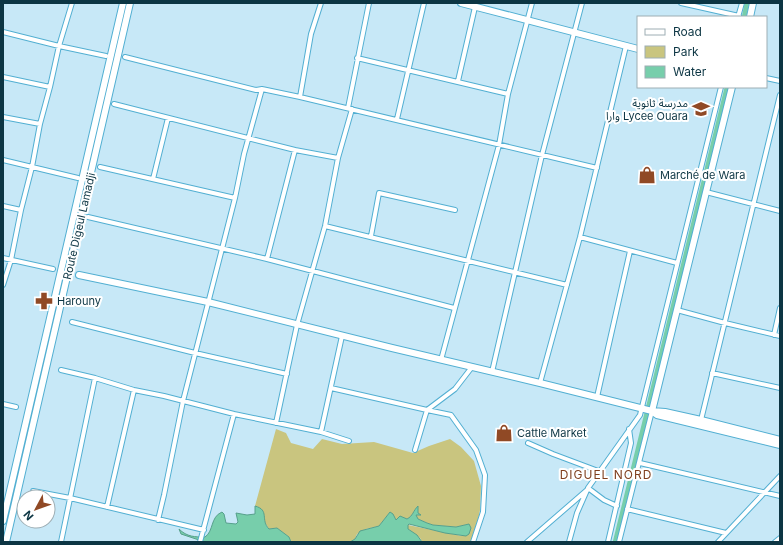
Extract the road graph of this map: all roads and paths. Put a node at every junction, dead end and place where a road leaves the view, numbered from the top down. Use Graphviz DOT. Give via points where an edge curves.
graph roads {
  1 [pos="72,3"];
  2 [pos="123,3"];
  3 [pos="130,3"];
  4 [pos="321,3"];
  5 [pos="369,3"];
  6 [pos="424,3"];
  7 [pos="461,3"];
  8 [pos="532,3"];
  9 [pos="582,3"];
  10 [pos="681,3"];
  11 [pos="742,3"];
  12 [pos="753,3"];
  13 [pos="475,7"];
  14 [pos="734,16"];
  15 [pos="738,16"];
  16 [pos="750,16"];
  17 [pos="528,20"];
  18 [pos="3,32"];
  19 [pos="574,32"];
  20 [pos="59,46"];
  21 [pos="626,46"];
  22 [pos="637,49"];
  23 [pos="106,56"];
  24 [pos="125,57"];
  25 [pos="357,58"];
  26 [pos="409,71"];
  27 [pos="3,77"];
  28 [pos="767,78"];
  29 [pos="458,81"];
  30 [pos="780,81"];
  31 [pos="50,87"];
  32 [pos="721,88"];
  33 [pos="732,88"];
  34 [pos="262,89"];
  35 [pos="508,94"];
  36 [pos="780,95"];
  37 [pos="300,97"];
  38 [pos="114,104"];
  39 [pos="350,109"];
  40 [pos="3,117"];
  41 [pos="168,118"];
  42 [pos="397,119"];
  43 [pos="40,124"];
  44 [pos="248,138"];
  45 [pos="498,145"];
  46 [pos="295,150"];
  47 [pos="542,155"];
  48 [pos="338,158"];
  49 [pos="3,160"];
  50 [pos="32,167"];
  51 [pos="100,167"];
  52 [pos="597,168"];
  53 [pos="78,178"];
  54 [pos="153,179"];
  55 [pos="706,192"];
  56 [pos="235,198"];
  57 [pos="753,204"];
  58 [pos="3,206"];
  59 [pos="21,210"];
  60 [pos="455,210"];
  61 [pos="780,211"];
  62 [pos="88,217"];
  63 [pos="325,226"];
  64 [pos="371,236"];
  65 [pos="580,237"];
  66 [pos="222,249"];
  67 [pos="630,251"];
  68 [pos="3,258"];
  69 [pos="267,259"];
  70 [pos="11,260"];
  71 [pos="467,260"];
  72 [pos="677,263"];
  73 [pos="52,269"];
  74 [pos="313,270"];
  75 [pos="516,272"];
  76 [pos="79,275"];
  77 [pos="3,285"];
  78 [pos="567,285"];
  79 [pos="208,302"];
  80 [pos="454,308"];
  81 [pos="780,308"];
  82 [pos="677,310"];
  83 [pos="72,322"];
  84 [pos="724,323"];
  85 [pos="297,325"];
  86 [pos="774,334"];
  87 [pos="342,336"];
  88 [pos="780,336"];
  89 [pos="195,354"];
  90 [pos="441,360"];
  91 [pos="472,367"];
  92 [pos="61,370"];
  93 [pos="492,372"];
  94 [pos="712,372"];
  95 [pos="287,374"];
  96 [pos="95,378"];
  97 [pos="540,383"];
  98 [pos="332,388"];
  99 [pos="780,388"];
  100 [pos="134,390"];
  101 [pos="597,397"];
  102 [pos="183,401"];
  103 [pos="3,404"];
  104 [pos="16,407"];
  105 [pos="427,410"];
  106 [pos="647,410"];
  107 [pos="234,414"];
  108 [pos="701,420"];
  109 [pos="276,423"];
  110 [pos="629,429"];
  111 [pos="321,432"];
  112 [pos="780,440"];
  113 [pos="349,441"];
  114 [pos="528,443"];
  115 [pos="780,445"];
  116 [pos="414,450"];
  117 [pos="640,463"];
  118 [pos="601,472"];
  119 [pos="780,476"];
  120 [pos="588,488"];
  121 [pos="765,492"];
  122 [pos="56,495"];
  123 [pos="780,496"];
  124 [pos="70,498"];
  125 [pos="617,506"];
  126 [pos="107,507"];
  127 [pos="627,509"];
  128 [pos="158,520"];
  129 [pos="3,521"];
  130 [pos="204,530"];
  131 [pos="726,533"];
  132 [pos="780,538"];
  133 [pos="6,542"];
  134 [pos="61,542"];
  135 [pos="200,542"];
  136 [pos="473,542"];
  137 [pos="527,542"];
  138 [pos="569,542"];
  139 [pos="608,542"];
  140 [pos="619,542"];
  141 [pos="718,542"];
  142 [pos="775,542"];
  1 -- 20 [label="street"];
  2 -- 129 [label="street"];
  3 -- 133 [label="street, Route Digeul Lamadji"];
  4 -- 37 [label="street" via="311,34"];
  5 -- 25 [label="street"];
  6 -- 26 [label="street"];
  7 -- 13 [label="street"];
  8 -- 17 [label="street"];
  9 -- 19 [label="street"];
  10 -- 14 [label="street"];
  11 -- 15 [label="street"];
  12 -- 16 [label="street"];
  13 -- 17 [label="street"];
  13 -- 29 [label="street"];
  17 -- 19 [label="street"];
  17 -- 35 [label="street"];
  18 -- 20 [label="street"];
  19 -- 21 [label="street"];
  19 -- 47 [label="street"];
  20 -- 23 [label="street"];
  20 -- 31 [label="street"];
  21 -- 22 [label="street"];
  21 -- 52 [label="street"];
  24 -- 34 [label="street" via="256,90"];
  25 -- 26 [label="street"];
  25 -- 39 [label="street"];
  26 -- 29 [label="street"];
  26 -- 42 [label="street"];
  27 -- 31 [label="street"];
  28 -- 30 [label="street"];
  29 -- 35 [label="street"];
  31 -- 43 [label="street"];
  32 -- 72 [label="street"];
  33 -- 55 [label="street"];
  34 -- 37 [label="street"];
  34 -- 44 [label="street"];
  35 -- 45 [label="street"];
  36 -- 57 [label="street"];
  37 -- 39 [label="street"];
  38 -- 41 [label="street"];
  39 -- 42 [label="street"];
  39 -- 48 [label="street"];
  40 -- 43 [label="street"];
  41 -- 44 [label="street"];
  41 -- 54 [label="street"];
  42 -- 45 [label="street"];
  43 -- 50 [label="street"];
  44 -- 46 [label="street"];
  44 -- 56 [label="street"];
  45 -- 47 [label="street"];
  45 -- 71 [label="street"];
  46 -- 48 [label="street"];
  46 -- 69 [label="street"];
  47 -- 52 [label="street"];
  47 -- 75 [label="street"];
  48 -- 63 [label="street"];
  49 -- 50 [label="street"];
  50 -- 53 [label="street"];
  50 -- 59 [label="street"];
  51 -- 54 [label="street"];
  52 -- 65 [label="street"];
  54 -- 56 [label="street"];
  55 -- 57 [label="street"];
  55 -- 82 [label="street"];
  56 -- 66 [label="street"];
  57 -- 61 [label="street"];
  57 -- 84 [label="street"];
  58 -- 59 [label="street"];
  59 -- 70 [label="street"];
  60 -- 64 [label="street" via="379,193"];
  62 -- 66 [label="street"];
  63 -- 64 [label="street"];
  63 -- 74 [label="street"];
  64 -- 71 [label="street"];
  65 -- 67 [label="street"];
  65 -- 78 [label="street"];
  66 -- 69 [label="street"];
  66 -- 79 [label="street"];
  67 -- 72 [label="street"];
  67 -- 101 [label="street"];
  68 -- 70 [label="street"];
  69 -- 74 [label="street"];
  70 -- 73 [label="street"];
  70 -- 77 [label="street"];
  71 -- 75 [label="street"];
  71 -- 80 [label="street"];
  72 -- 106 [label="street"];
  74 -- 80 [label="street"];
  74 -- 85 [label="street"];
  75 -- 78 [label="street"];
  75 -- 93 [label="street"];
  76 -- 79 [label="street"];
  78 -- 97 [label="street"];
  79 -- 85 [label="street"];
  79 -- 89 [label="street"];
  80 -- 90 [label="street"];
  81 -- 86 [label="street"];
  82 -- 84 [label="street"];
  82 -- 106 [label="street"];
  83 -- 89 [label="street"];
  84 -- 86 [label="street"];
  84 -- 94 [label="street"];
  85 -- 87 [label="street"];
  85 -- 95 [label="street"];
  86 -- 88 [label="street"];
  87 -- 90 [label="street"];
  87 -- 98 [label="street"];
  89 -- 95 [label="street"];
  89 -- 102 [label="street"];
  90 -- 91 [label="street"];
  91 -- 93 [label="street"];
  91 -- 105 [label="street" via="455,389"];
  92 -- 96 [label="street"];
  93 -- 97 [label="street"];
  94 -- 99 [label="street"];
  94 -- 108 [label="street"];
  95 -- 109 [label="street"];
  96 -- 100 [label="street"];
  96 -- 124 [label="street"];
  97 -- 101 [label="street"];
  98 -- 105 [label="street"];
  98 -- 111 [label="street"];
  100 -- 102 [label="street"];
  100 -- 126 [label="street"];
  101 -- 106 [label="street"];
  102 -- 107 [label="street"];
  102 -- 128 [label="street"];
  103 -- 104 [label="street"];
  105 -- 116 [label="street"];
  105 -- 136 [label="street" via="451,415 476,450 485,474 483,512"];
  106 -- 108 [label="street"];
  106 -- 110 [label="street"];
  106 -- 115 [label="street" via="657,415"];
  106 -- 117 [label="street"];
  107 -- 109 [label="street"];
  107 -- 130 [label="street"];
  108 -- 112 [label="street"];
  109 -- 111 [label="street"];
  110 -- 118 [label="street"];
  110 -- 125 [label="street" via="631,443"];
  111 -- 113 [label="street"];
  114 -- 118 [label="street"];
  117 -- 121 [label="street"];
  117 -- 127 [label="street"];
  118 -- 120 [label="street"];
  119 -- 121 [label="street"];
  120 -- 125 [label="street"];
  120 -- 137 [label="street"];
  120 -- 138 [label="street" via="576,513"];
  121 -- 123 [label="street"];
  121 -- 131 [label="street"];
  122 -- 124 [label="street"];
  124 -- 126 [label="street"];
  124 -- 134 [label="street"];
  125 -- 139 [label="street"];
  126 -- 128 [label="street"];
  127 -- 131 [label="street"];
  127 -- 140 [label="street"];
  128 -- 130 [label="street"];
  130 -- 135 [label="street"];
  131 -- 141 [label="street"];
  132 -- 142 [label="street"];
}
